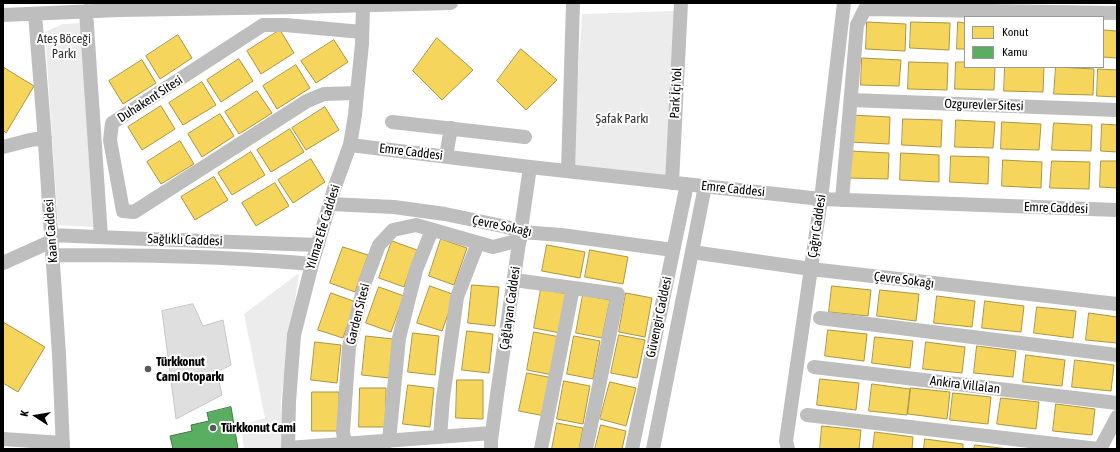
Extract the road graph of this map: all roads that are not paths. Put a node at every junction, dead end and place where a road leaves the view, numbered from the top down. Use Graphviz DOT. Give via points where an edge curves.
graph roads {
  1 [pos="452,3"];
  2 [pos="573,3"];
  3 [pos="681,3"];
  4 [pos="844,3"];
  5 [pos="363,5"];
  6 [pos="86,11"];
  7 [pos="1117,13"];
  8 [pos="35,14"];
  9 [pos="3,15"];
  10 [pos="362,32"];
  11 [pos="357,93"];
  12 [pos="850,100"];
  13 [pos="1117,110"];
  14 [pos="392,122"];
  15 [pos="451,128"];
  16 [pos="525,137"];
  17 [pos="45,138"];
  18 [pos="350,145"];
  19 [pos="3,147"];
  20 [pos="446,156"];
  21 [pos="530,167"];
  22 [pos="568,171"];
  23 [pos="672,182"];
  24 [pos="687,184"];
  25 [pos="706,186"];
  26 [pos="821,199"];
  27 [pos="842,200"];
  28 [pos="330,204"];
  29 [pos="1117,210"];
  30 [pos="432,230"];
  31 [pos="520,236"];
  32 [pos="101,237"];
  33 [pos="52,243"];
  34 [pos="478,243"];
  35 [pos="318,245"];
  36 [pos="673,250"];
  37 [pos="692,252"];
  38 [pos="3,263"];
  39 [pos="312,264"];
  40 [pos="811,269"];
  41 [pos="514,280"];
  42 [pos="573,288"];
  43 [pos="1117,304"];
  44 [pos="820,318"];
  45 [pos="1117,355"];
  46 [pos="814,367"];
  47 [pos="1117,403"];
  48 [pos="807,415"];
  49 [pos="1115,422"];
  50 [pos="492,433"];
  51 [pos="440,437"];
  52 [pos="3,439"];
  53 [pos="1117,440"];
  54 [pos="389,441"];
  55 [pos="344,444"];
  56 [pos="63,446"];
  57 [pos="288,449"];
  58 [pos="491,449"];
  59 [pos="541,449"];
  60 [pos="586,449"];
  61 [pos="632,449"];
  62 [pos="653,449"];
  63 [pos="788,449"];
  64 [pos="1099,449"];
  1 -- 5 [label="street"];
  2 -- 22 [label="street"];
  3 -- 23 [label="street, Park İçi Yol"];
  4 -- 26 [label="street, Çağrı Caddesi"];
  5 -- 6 [label="street"];
  5 -- 10 [label="street, Yılmaz Efe Caddesi"];
  6 -- 8 [label="street"];
  6 -- 32 [label="street"];
  7 -- 12 [label="street" via="865,9 857,25"];
  8 -- 9 [label="street"];
  8 -- 17 [label="street, Kaan Caddesi"];
  10 -- 11 [label="street, Yılmaz Efe Caddesi"];
  10 -- 11 [label="street, Duhakent Sitesi" via="263,25 112,123 110,140 124,211 134,212 307,101 324,94"];
  11 -- 18 [label="street, Yılmaz Efe Caddesi"];
  12 -- 13 [label="street, Ozgurevler Sitesi"];
  12 -- 27 [label="street"];
  14 -- 15 [label="street"];
  15 -- 16 [label="street"];
  15 -- 20 [label="street"];
  17 -- 19 [label="street"];
  17 -- 33 [label="street, Kaan Caddesi"];
  18 -- 20 [label="street, Emre Caddesi"];
  18 -- 28 [label="street, Yılmaz Efe Caddesi"];
  20 -- 21 [label="street, Emre Caddesi"];
  21 -- 22 [label="street, Emre Caddesi"];
  21 -- 31 [label="street, Çağlayan Caddesi"];
  22 -- 23 [label="street, Emre Caddesi"];
  23 -- 24 [label="street, Emre Caddesi"];
  24 -- 25 [label="street, Emre Caddesi"];
  24 -- 36 [label="street, Güvengir Caddesi"];
  25 -- 26 [label="street, Emre Caddesi"];
  25 -- 37 [label="street, Güvengir Caddesi"];
  26 -- 27 [label="street, Emre Caddesi"];
  26 -- 40 [label="street, Çağrı Caddesi"];
  27 -- 29 [label="street, Emre Caddesi"];
  28 -- 31 [label="street, Çevre Sokağı" via="394,207 445,214 507,227"];
  28 -- 35 [label="street, Yılmaz Efe Caddesi"];
  30 -- 34 [label="street, Garden Sitesi"];
  30 -- 54 [label="street" via="416,270 398,338"];
  30 -- 55 [label="street, Garden Sitesi" via="416,225 393,230 379,245 365,282 349,347"];
  31 -- 34 [label="street, Garden Sitesi" via="493,247"];
  31 -- 36 [label="street, Çevre Sokağı" via="561,235"];
  31 -- 41 [label="street, Çağlayan Caddesi"];
  32 -- 33 [label="street, Sağlıklı Caddesi"];
  32 -- 35 [label="street, Sağlıklı Caddesi"];
  33 -- 38 [label="street"];
  33 -- 39 [label="street, Sağlıklı Caddesi" via="123,254"];
  33 -- 56 [label="street, Kaan Caddesi"];
  34 -- 51 [label="street" via="457,297"];
  35 -- 39 [label="street, Yılmaz Efe Caddesi"];
  36 -- 61 [label="street, Güvengir Caddesi"];
  37 -- 40 [label="street, Çevre Sokağı"];
  37 -- 62 [label="street, Güvengir Caddesi"];
  39 -- 57 [label="street, Yılmaz Efe Caddesi" via="294,335"];
  40 -- 43 [label="street, Çevre Sokağı"];
  40 -- 63 [label="street, Çağrı Caddesi" via="786,440"];
  41 -- 42 [label="street"];
  41 -- 50 [label="street, Çağlayan Caddesi"];
  42 -- 59 [label="street"];
  42 -- 60 [label="street" via="618,294"];
  44 -- 45 [label="street"];
  46 -- 47 [label="street, Ankira Villalan"];
  48 -- 64 [label="street"];
  49 -- 53 [label="street"];
  49 -- 64 [label="street"];
  50 -- 51 [label="street"];
  50 -- 58 [label="street, Çağlayan Caddesi"];
  51 -- 54 [label="street"];
  52 -- 56 [label="street"];
  54 -- 55 [label="street"];
  55 -- 57 [label="street"];
}
